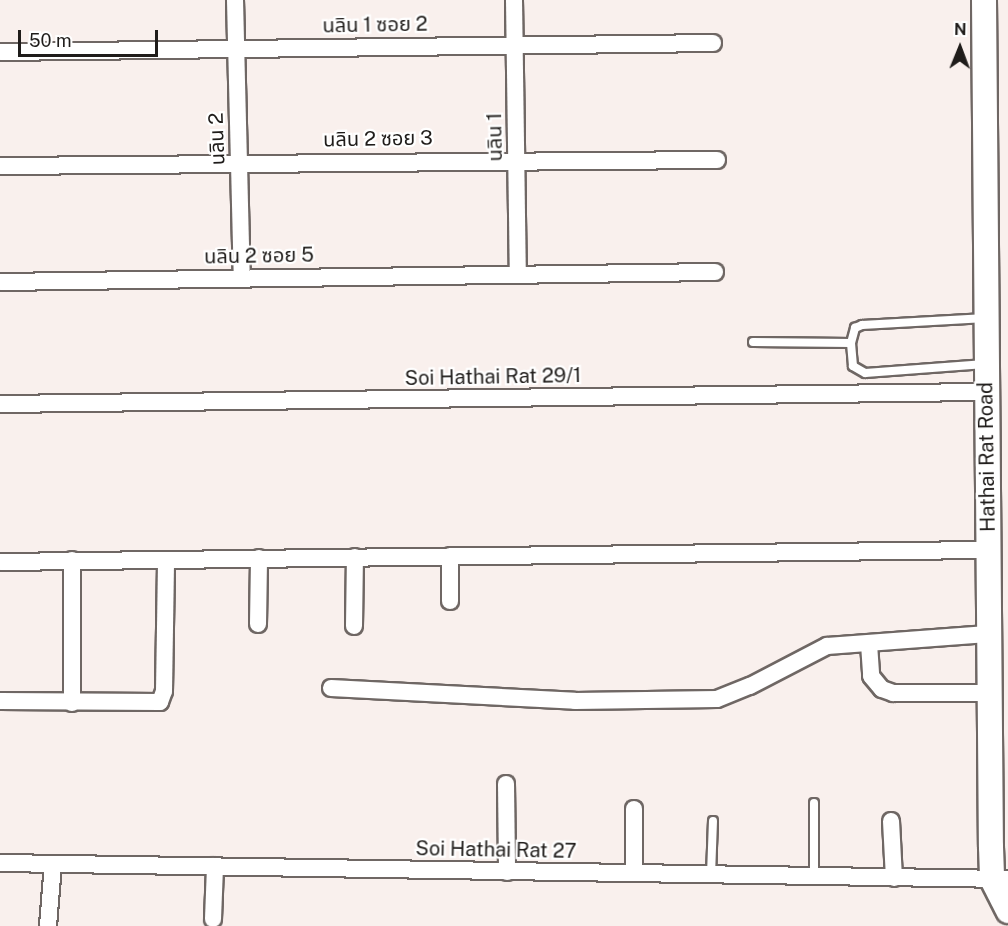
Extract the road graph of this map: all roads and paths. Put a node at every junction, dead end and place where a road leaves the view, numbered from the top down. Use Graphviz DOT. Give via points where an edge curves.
graph roads {
  1 [pos="235,0"];
  2 [pos="514,0"];
  3 [pos="984,0"];
  4 [pos="713,43"];
  5 [pos="515,44"];
  6 [pos="235,49"];
  7 [pos="0,52"];
  8 [pos="517,159"];
  9 [pos="717,160"];
  10 [pos="239,162"];
  11 [pos="0,166"];
  12 [pos="715,272"];
  13 [pos="518,274"];
  14 [pos="242,277"];
  15 [pos="0,282"];
  16 [pos="986,318"];
  17 [pos="753,342"];
  18 [pos="851,343"];
  19 [pos="986,364"];
  20 [pos="987,392"];
  21 [pos="0,404"];
  22 [pos="988,550"];
  23 [pos="450,555"];
  24 [pos="355,557"];
  25 [pos="259,558"];
  26 [pos="72,560"];
  27 [pos="166,560"];
  28 [pos="0,562"];
  29 [pos="450,601"];
  30 [pos="258,624"];
  31 [pos="354,626"];
  32 [pos="988,634"];
  33 [pos="869,644"];
  34 [pos="331,688"];
  35 [pos="989,693"];
  36 [pos="0,701"];
  37 [pos="72,703"];
  38 [pos="506,784"];
  39 [pos="814,803"];
  40 [pos="634,809"];
  41 [pos="713,821"];
  42 [pos="891,821"];
  43 [pos="0,863"];
  44 [pos="52,864"];
  45 [pos="215,866"];
  46 [pos="507,872"];
  47 [pos="634,873"];
  48 [pos="711,875"];
  49 [pos="814,877"];
  50 [pos="894,878"];
  51 [pos="1000,879"];
  52 [pos="1008,911"];
  53 [pos="213,919"];
  54 [pos="48,926"];
  1 -- 6 [label="street, นลิน 2"];
  2 -- 5 [label="street, นลิน 1"];
  3 -- 16 [label="main road, Hathai Rat Road"];
  4 -- 5 [label="street, นลิน 1 ซอย 2"];
  5 -- 6 [label="street, นลิน 1 ซอย 2"];
  5 -- 8 [label="street, นลิน 1"];
  6 -- 7 [label="street, นลิน 1 ซอย 2"];
  6 -- 10 [label="street, นลิน 2"];
  8 -- 9 [label="street, นลิน 2 ซอย 3"];
  8 -- 10 [label="street, นลิน 2 ซอย 3"];
  8 -- 13 [label="street, นลิน 1"];
  10 -- 11 [label="street, นลิน 2 ซอย 3"];
  10 -- 14 [label="street, นลิน 2"];
  12 -- 13 [label="street, นลิน 2 ซอย 5"];
  13 -- 14 [label="street, นลิน 2 ซอย 5"];
  14 -- 15 [label="street, นลิน 2 ซอย 5"];
  16 -- 18 [label="lane" via="862,325 855,328"];
  16 -- 19 [label="main road, Hathai Rat Road"];
  17 -- 18 [label="lane"];
  18 -- 19 [label="lane" via="853,366 865,373"];
  19 -- 20 [label="main road, Hathai Rat Road"];
  20 -- 21 [label="street, Soi Hathai Rat 29/1"];
  20 -- 22 [label="main road, Hathai Rat Road"];
  22 -- 23 [label="street"];
  22 -- 32 [label="main road, Hathai Rat Road"];
  23 -- 24 [label="street"];
  23 -- 29 [label="street"];
  24 -- 25 [label="street"];
  24 -- 31 [label="street"];
  25 -- 27 [label="street"];
  25 -- 30 [label="street"];
  26 -- 27 [label="street"];
  26 -- 28 [label="street"];
  26 -- 37 [label="street"];
  27 -- 37 [label="street" via="163,698 156,703"];
  32 -- 33 [label="street" via="903,638"];
  32 -- 35 [label="main road, Hathai Rat Road"];
  33 -- 34 [label="street" via="827,646 717,699 563,701"];
  33 -- 35 [label="street" via="871,676 882,689 893,693"];
  35 -- 51 [label="main road, Hathai Rat Road"];
  36 -- 37 [label="street"];
  38 -- 46 [label="street"];
  39 -- 49 [label="lane"];
  40 -- 47 [label="street"];
  41 -- 48 [label="lane"];
  42 -- 50 [label="street"];
  43 -- 44 [label="street, Soi Hathai Rat 27"];
  44 -- 45 [label="street, Soi Hathai Rat 27"];
  44 -- 54 [label="street"];
  45 -- 46 [label="street, Soi Hathai Rat 27"];
  45 -- 53 [label="street"];
  46 -- 47 [label="street, Soi Hathai Rat 27"];
  47 -- 48 [label="street, Soi Hathai Rat 27"];
  48 -- 49 [label="street, Soi Hathai Rat 27"];
  49 -- 50 [label="street, Soi Hathai Rat 27"];
  50 -- 51 [label="street, Soi Hathai Rat 27"];
  51 -- 52 [label="main road, Hathai Rat Road"];
}
